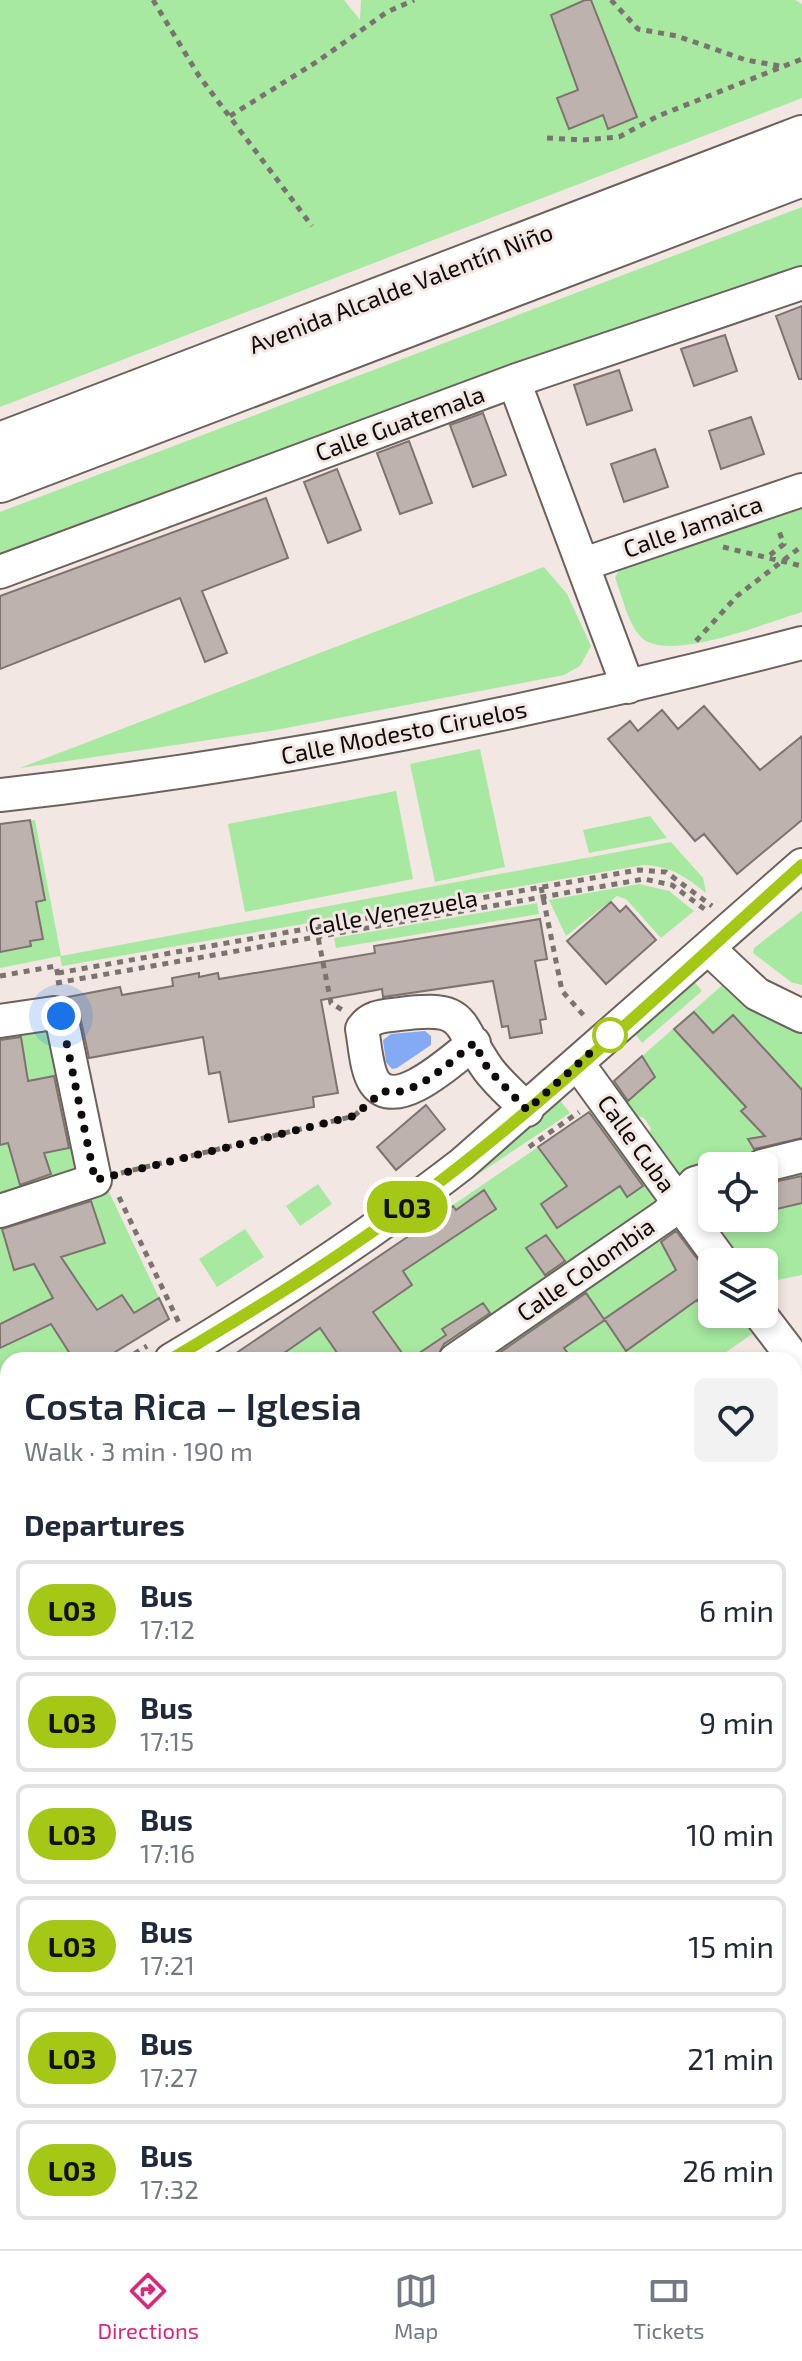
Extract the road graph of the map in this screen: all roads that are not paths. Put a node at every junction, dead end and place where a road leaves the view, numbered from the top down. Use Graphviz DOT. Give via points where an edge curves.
graph roads {
  1 [pos="802,136"];
  2 [pos="802,176"];
  3 [pos="802,283"];
  4 [pos="514,381"];
  5 [pos="0,443"];
  6 [pos="0,482"];
  7 [pos="802,490"];
  8 [pos="584,564"];
  9 [pos="0,572"];
  10 [pos="802,643"];
  11 [pos="628,687"];
  12 [pos="0,795"];
  13 [pos="802,865"];
  14 [pos="717,930"];
  15 [pos="802,1016"];
  16 [pos="0,1021"];
  17 [pos="474,1043"];
  18 [pos="578,1064"];
  19 [pos="527,1110"];
  20 [pos="802,1156"];
  21 [pos="778,1162"];
  22 [pos="698,1182"];
  23 [pos="678,1202"];
  24 [pos="0,1211"];
  25 [pos="712,1248"];
  26 [pos="772,1328"];
  27 [pos="184,1352"];
  28 [pos="467,1352"];
  29 [pos="792,1352"];
  1 -- 5 [label="street, Avenida Alcalde Valentín Niño"];
  2 -- 6 [label="street, Avenida Alcalde Valentín Niño"];
  3 -- 4 [label="street, Calle Guatemala"];
  4 -- 8 [label="street"];
  4 -- 9 [label="street, Calle Guatemala"];
  7 -- 8 [label="street, Calle Jamaica"];
  8 -- 11 [label="street"];
  10 -- 11 [label="street, Calle Modesto Ciruelos"];
  11 -- 12 [label="street, Calle Modesto Ciruelos" via="475,722 159,778"];
  13 -- 14 [label="street"];
  14 -- 15 [label="street" via="757,994"];
  14 -- 18 [label="street"];
  16 -- 24 [label="street" via="52,999 102,1178"];
  17 -- 17 [label="street" via="466,1026 432,1010 376,1017 364,1025 373,1081 395,1094 409,1090"];
  17 -- 19 [label="street" via="488,1069"];
  18 -- 19 [label="street"];
  18 -- 23 [label="street, Calle Cuba"];
  19 -- 27 [label="street" via="408,1206"];
  20 -- 21 [label="street"];
  22 -- 23 [label="street, Calle Colombia"];
  23 -- 25 [label="street, Calle Cuba"];
  23 -- 28 [label="street, Calle Colombia"];
  26 -- 29 [label="street"];
}
